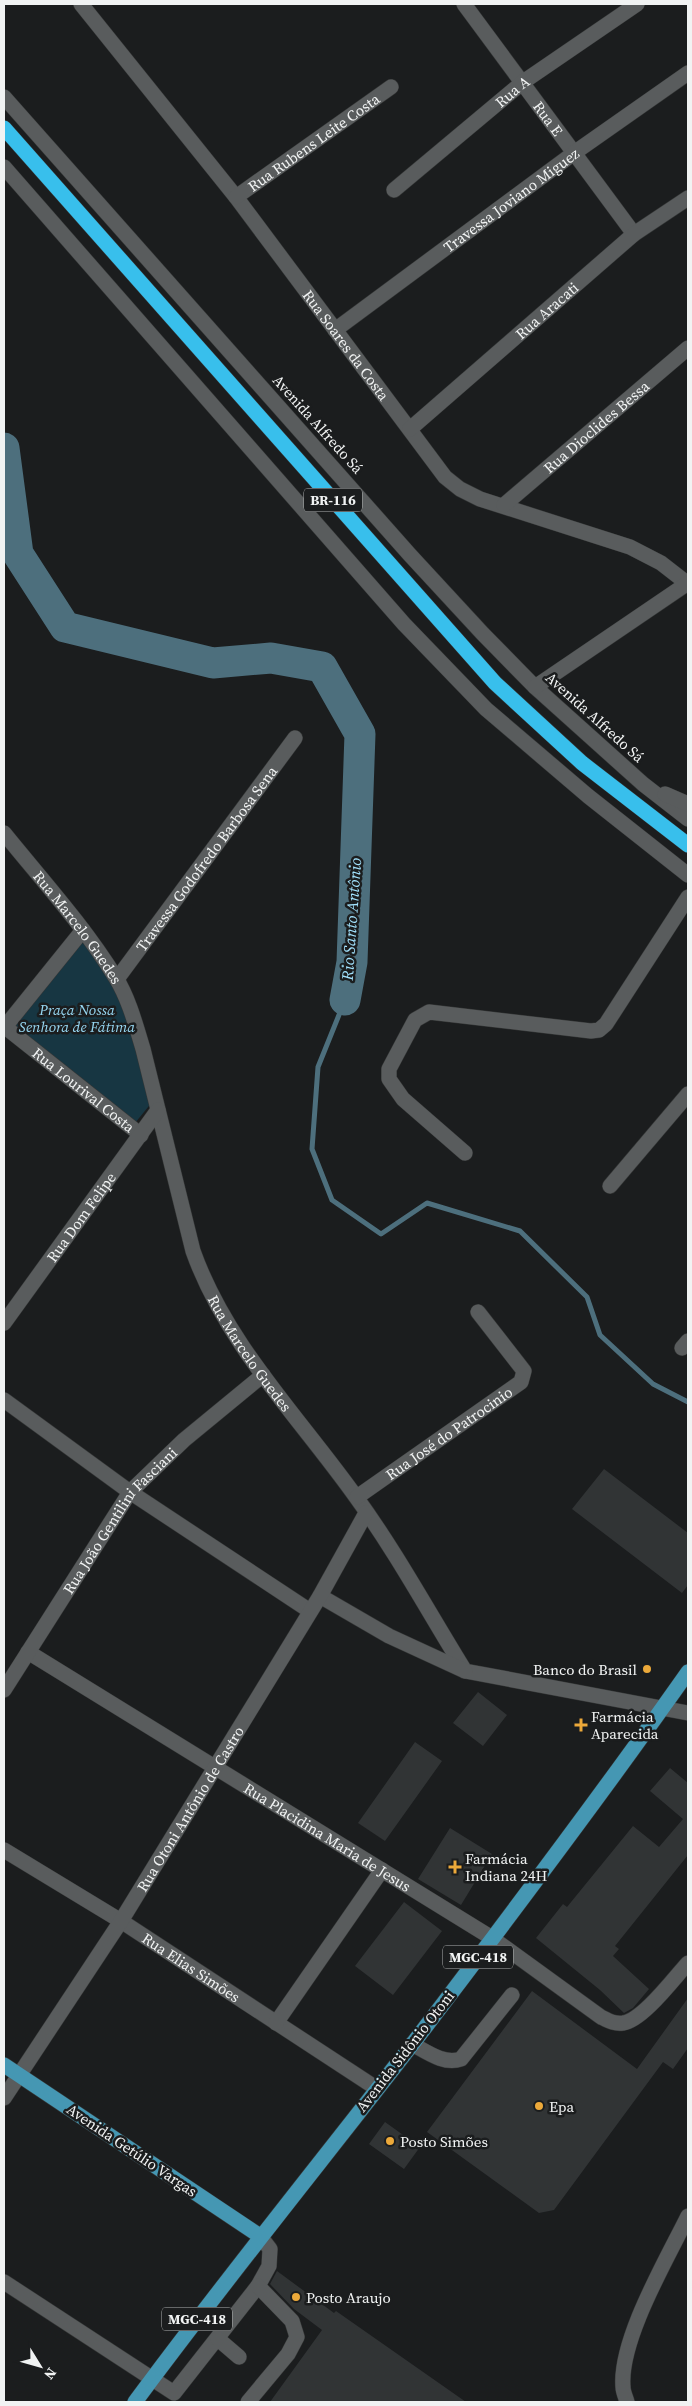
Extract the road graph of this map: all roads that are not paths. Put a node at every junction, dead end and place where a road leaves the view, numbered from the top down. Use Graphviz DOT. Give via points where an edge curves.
graph roads {
  1 [pos="81,4"];
  2 [pos="464,4"];
  3 [pos="637,4"];
  4 [pos="688,73"];
  5 [pos="523,82"];
  6 [pos="391,87"];
  7 [pos="4,97"];
  8 [pos="4,128"];
  9 [pos="574,153"];
  10 [pos="4,167"];
  11 [pos="394,190"];
  12 [pos="236,198"];
  13 [pos="688,198"];
  14 [pos="634,234"];
  15 [pos="336,330"];
  16 [pos="688,348"];
  17 [pos="410,429"];
  18 [pos="504,505"];
  19 [pos="688,583"];
  20 [pos="535,687"];
  21 [pos="295,738"];
  22 [pos="643,784"];
  23 [pos="688,804"];
  24 [pos="688,819"];
  25 [pos="4,832"];
  26 [pos="688,845"];
  27 [pos="688,875"];
  28 [pos="688,897"];
  29 [pos="83,930"];
  30 [pos="117,979"];
  31 [pos="4,1027"];
  32 [pos="688,1094"];
  33 [pos="158,1110"];
  34 [pos="141,1136"];
  35 [pos="465,1153"];
  36 [pos="610,1186"];
  37 [pos="478,1312"];
  38 [pos="4,1323"];
  39 [pos="263,1375"];
  40 [pos="4,1400"];
  41 [pos="130,1492"];
  42 [pos="357,1498"];
  43 [pos="366,1513"];
  44 [pos="320,1596"];
  45 [pos="310,1611"];
  46 [pos="28,1652"];
  47 [pos="465,1671"];
  48 [pos="688,1672"];
  49 [pos="4,1690"];
  50 [pos="663,1708"];
  51 [pos="688,1713"];
  52 [pos="215,1766"];
  53 [pos="4,1850"];
  54 [pos="382,1870"];
  55 [pos="121,1922"];
  56 [pos="492,1938"];
  57 [pos="688,1963"];
  58 [pos="512,1995"];
  59 [pos="276,2023"];
  60 [pos="412,2044"];
  61 [pos="4,2065"];
  62 [pos="19,2075"];
  63 [pos="376,2088"];
  64 [pos="4,2098"];
  65 [pos="688,2216"];
  66 [pos="260,2236"];
  67 [pos="4,2282"];
  68 [pos="258,2286"];
  69 [pos="218,2339"];
  70 [pos="239,2357"];
  71 [pos="152,2378"];
  72 [pos="179,2398"];
  73 [pos="135,2402"];
  74 [pos="248,2402"];
  75 [pos="627,2402"];
  1 -- 12 [label="street, Rua Soares da Costa"];
  2 -- 5 [label="street, Rua E"];
  3 -- 5 [label="street, Rua A"];
  4 -- 9 [label="street, Travessa Joviano Miguez"];
  5 -- 9 [label="street, Rua E"];
  5 -- 11 [label="street, Rua A"];
  6 -- 12 [label="street, Rua Rubens Leite Costa"];
  7 -- 20 [label="street, Avenida Alfredo Sá" via="410,556"];
  8 -- 26 [label="highway, BR-116" via="495,683 582,763"];
  9 -- 14 [label="street, Rua E"];
  9 -- 15 [label="street, Travessa Joviano Miguez"];
  10 -- 27 [label="street" via="404,624 486,709"];
  12 -- 15 [label="street, Rua Soares da Costa"];
  13 -- 14 [label="street, Rua Aracati"];
  14 -- 17 [label="street, Rua Aracati"];
  15 -- 17 [label="street, Rua Soares da Costa"];
  16 -- 18 [label="street, Rua Dioclides Bessa"];
  17 -- 18 [label="street, Rua Soares da Costa" via="445,477 480,499"];
  18 -- 19 [label="street, Rua Soares da Costa" via="630,547 661,563"];
  19 -- 20 [label="street"];
  20 -- 22 [label="street, Avenida Alfredo Sá"];
  21 -- 30 [label="street, Travessa Godofredo Barbosa Sena"];
  22 -- 23 [label="street"];
  22 -- 24 [label="street, Avenida Alfredo Sá"];
  25 -- 29 [label="street, Rua Marcelo Guedes"];
  28 -- 35 [label="street" via="600,1030 429,1012 415,1020 389,1069 389,1079 403,1099"];
  29 -- 30 [label="street, Rua Marcelo Guedes"];
  29 -- 31 [label="street"];
  30 -- 33 [label="street, Rua Marcelo Guedes" via="134,1018"];
  31 -- 34 [label="street, Rua Lourival Costa"];
  32 -- 36 [label="street"];
  33 -- 34 [label="street, Rua Dom Felipe"];
  33 -- 39 [label="street, Rua Marcelo Guedes" via="203,1279 221,1313"];
  34 -- 38 [label="street, Rua Dom Felipe"];
  37 -- 42 [label="street, Rua José do Patrocinio" via="524,1370 521,1382"];
  39 -- 41 [label="street, Rua João Gentilini Fasciani" via="184,1440"];
  39 -- 42 [label="street, Rua Marcelo Guedes"];
  40 -- 41 [label="street"];
  41 -- 45 [label="street"];
  41 -- 46 [label="street, Rua João Gentilini Fasciani"];
  42 -- 43 [label="street, Rua Marcelo Guedes"];
  43 -- 44 [label="street, Rua Otoni Antônio de Castro"];
  43 -- 47 [label="street, Rua Marcelo Guedes"];
  44 -- 45 [label="street, Rua Otoni Antônio de Castro"];
  44 -- 47 [label="street" via="389,1636"];
  45 -- 52 [label="street, Rua Otoni Antônio de Castro"];
  46 -- 49 [label="street, Rua João Gentilini Fasciani"];
  46 -- 52 [label="street, Rua Placidina Maria de Jesus"];
  47 -- 50 [label="street"];
  48 -- 50 [label="main road, Avenida Sidônio Otoni / MGC-418"];
  50 -- 51 [label="street"];
  50 -- 56 [label="main road, Avenida Sidônio Otoni / MGC-418"];
  52 -- 54 [label="street, Rua Placidina Maria de Jesus"];
  52 -- 55 [label="street, Rua Otoni Antônio de Castro"];
  53 -- 55 [label="street, Rua Elias Simões"];
  54 -- 56 [label="street, Rua Placidina Maria de Jesus"];
  54 -- 59 [label="street"];
  55 -- 59 [label="street, Rua Elias Simões"];
  55 -- 62 [label="street, Rua Otoni Antônio de Castro"];
  56 -- 57 [label="street, Rua Placidina Maria de Jesus" via="613,2023 625,2023 640,2014"];
  56 -- 60 [label="main road, Avenida Sidônio Otoni / MGC-418"];
  58 -- 60 [label="street" via="461,2058 452,2062 443,2060"];
  59 -- 63 [label="street, Rua Elias Simões"];
  60 -- 63 [label="main road, Avenida Sidônio Otoni / MGC-418"];
  61 -- 62 [label="main road, Avenida Getúlio Vargas"];
  62 -- 64 [label="street, Rua Otoni Antônio de Castro"];
  62 -- 66 [label="main road, Avenida Getúlio Vargas"];
  63 -- 66 [label="main road, Avenida Sidônio Otoni / MGC-418"];
  65 -- 75 [label="street" via="636,2328 625,2361 623,2388"];
  66 -- 68 [label="street" via="270,2249 270,2257 269,2266"];
  66 -- 71 [label="main road, Avenida Sidônio Otoni / MGC-418"];
  67 -- 71 [label="street"];
  68 -- 69 [label="street"];
  68 -- 74 [label="street" via="292,2321 297,2337 288,2354"];
  69 -- 70 [label="street"];
  69 -- 72 [label="street"];
  71 -- 72 [label="street"];
  71 -- 73 [label="main road, Avenida Sidônio Otoni / MGC-418"];
}
